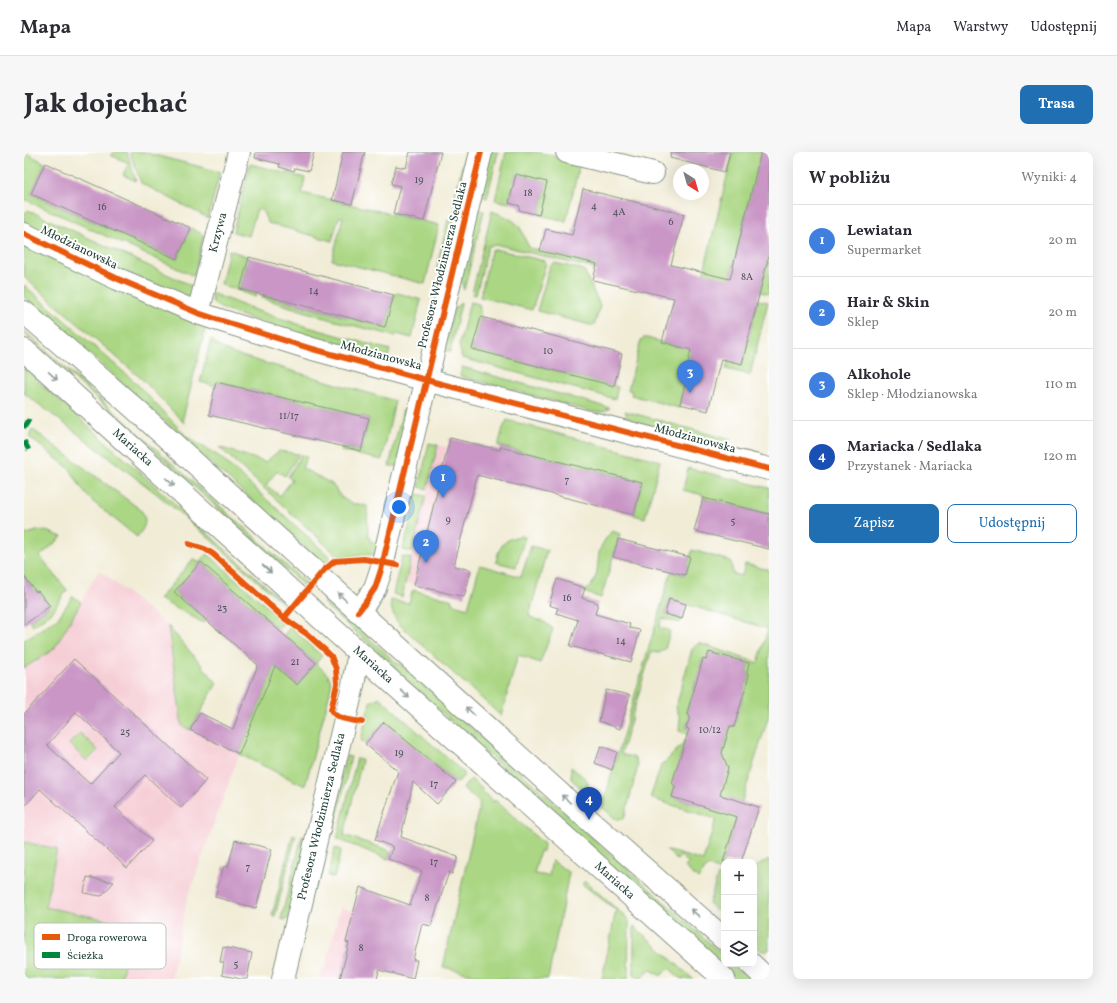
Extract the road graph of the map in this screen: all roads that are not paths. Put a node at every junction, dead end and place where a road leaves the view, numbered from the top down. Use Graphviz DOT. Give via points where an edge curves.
graph roads {
  1 [pos="239,152"];
  2 [pos="481,152"];
  3 [pos="568,152"];
  4 [pos="653,173"];
  5 [pos="24,234"];
  6 [pos="24,312"];
  7 [pos="198,313"];
  8 [pos="24,350"];
  9 [pos="426,380"];
  10 [pos="769,469"];
  11 [pos="358,612"];
  12 [pos="359,653"];
  13 [pos="721,936"];
  14 [pos="754,967"];
  15 [pos="283,979"];
  16 [pos="724,979"];
  17 [pos="768,979"];
  1 -- 7 [label="main road, Krzywa"];
  2 -- 9 [label="main road, Profesora Włodzimierza Sedlaka"];
  3 -- 4 [label="main road"];
  5 -- 7 [label="main road, Młodzianowska" via="118,279"];
  11 -- 6 [label="main road, one-way" via="134,408"];
  7 -- 9 [label="main road, Młodzianowska" via="310,348"];
  8 -- 12 [label="main road, Mariacka, one-way"];
  9 -- 10 [label="main road, Młodzianowska"];
  9 -- 11 [label="main road, Profesora Włodzimierza Sedlaka" via="381,570 375,588"];
  13 -- 11 [label="main road, one-way"];
  12 -- 15 [label="main road, Profesora Włodzimierza Sedlaka"];
  12 -- 16 [label="main road, Mariacka, one-way"];
  14 -- 17 [label="main road"];
}
